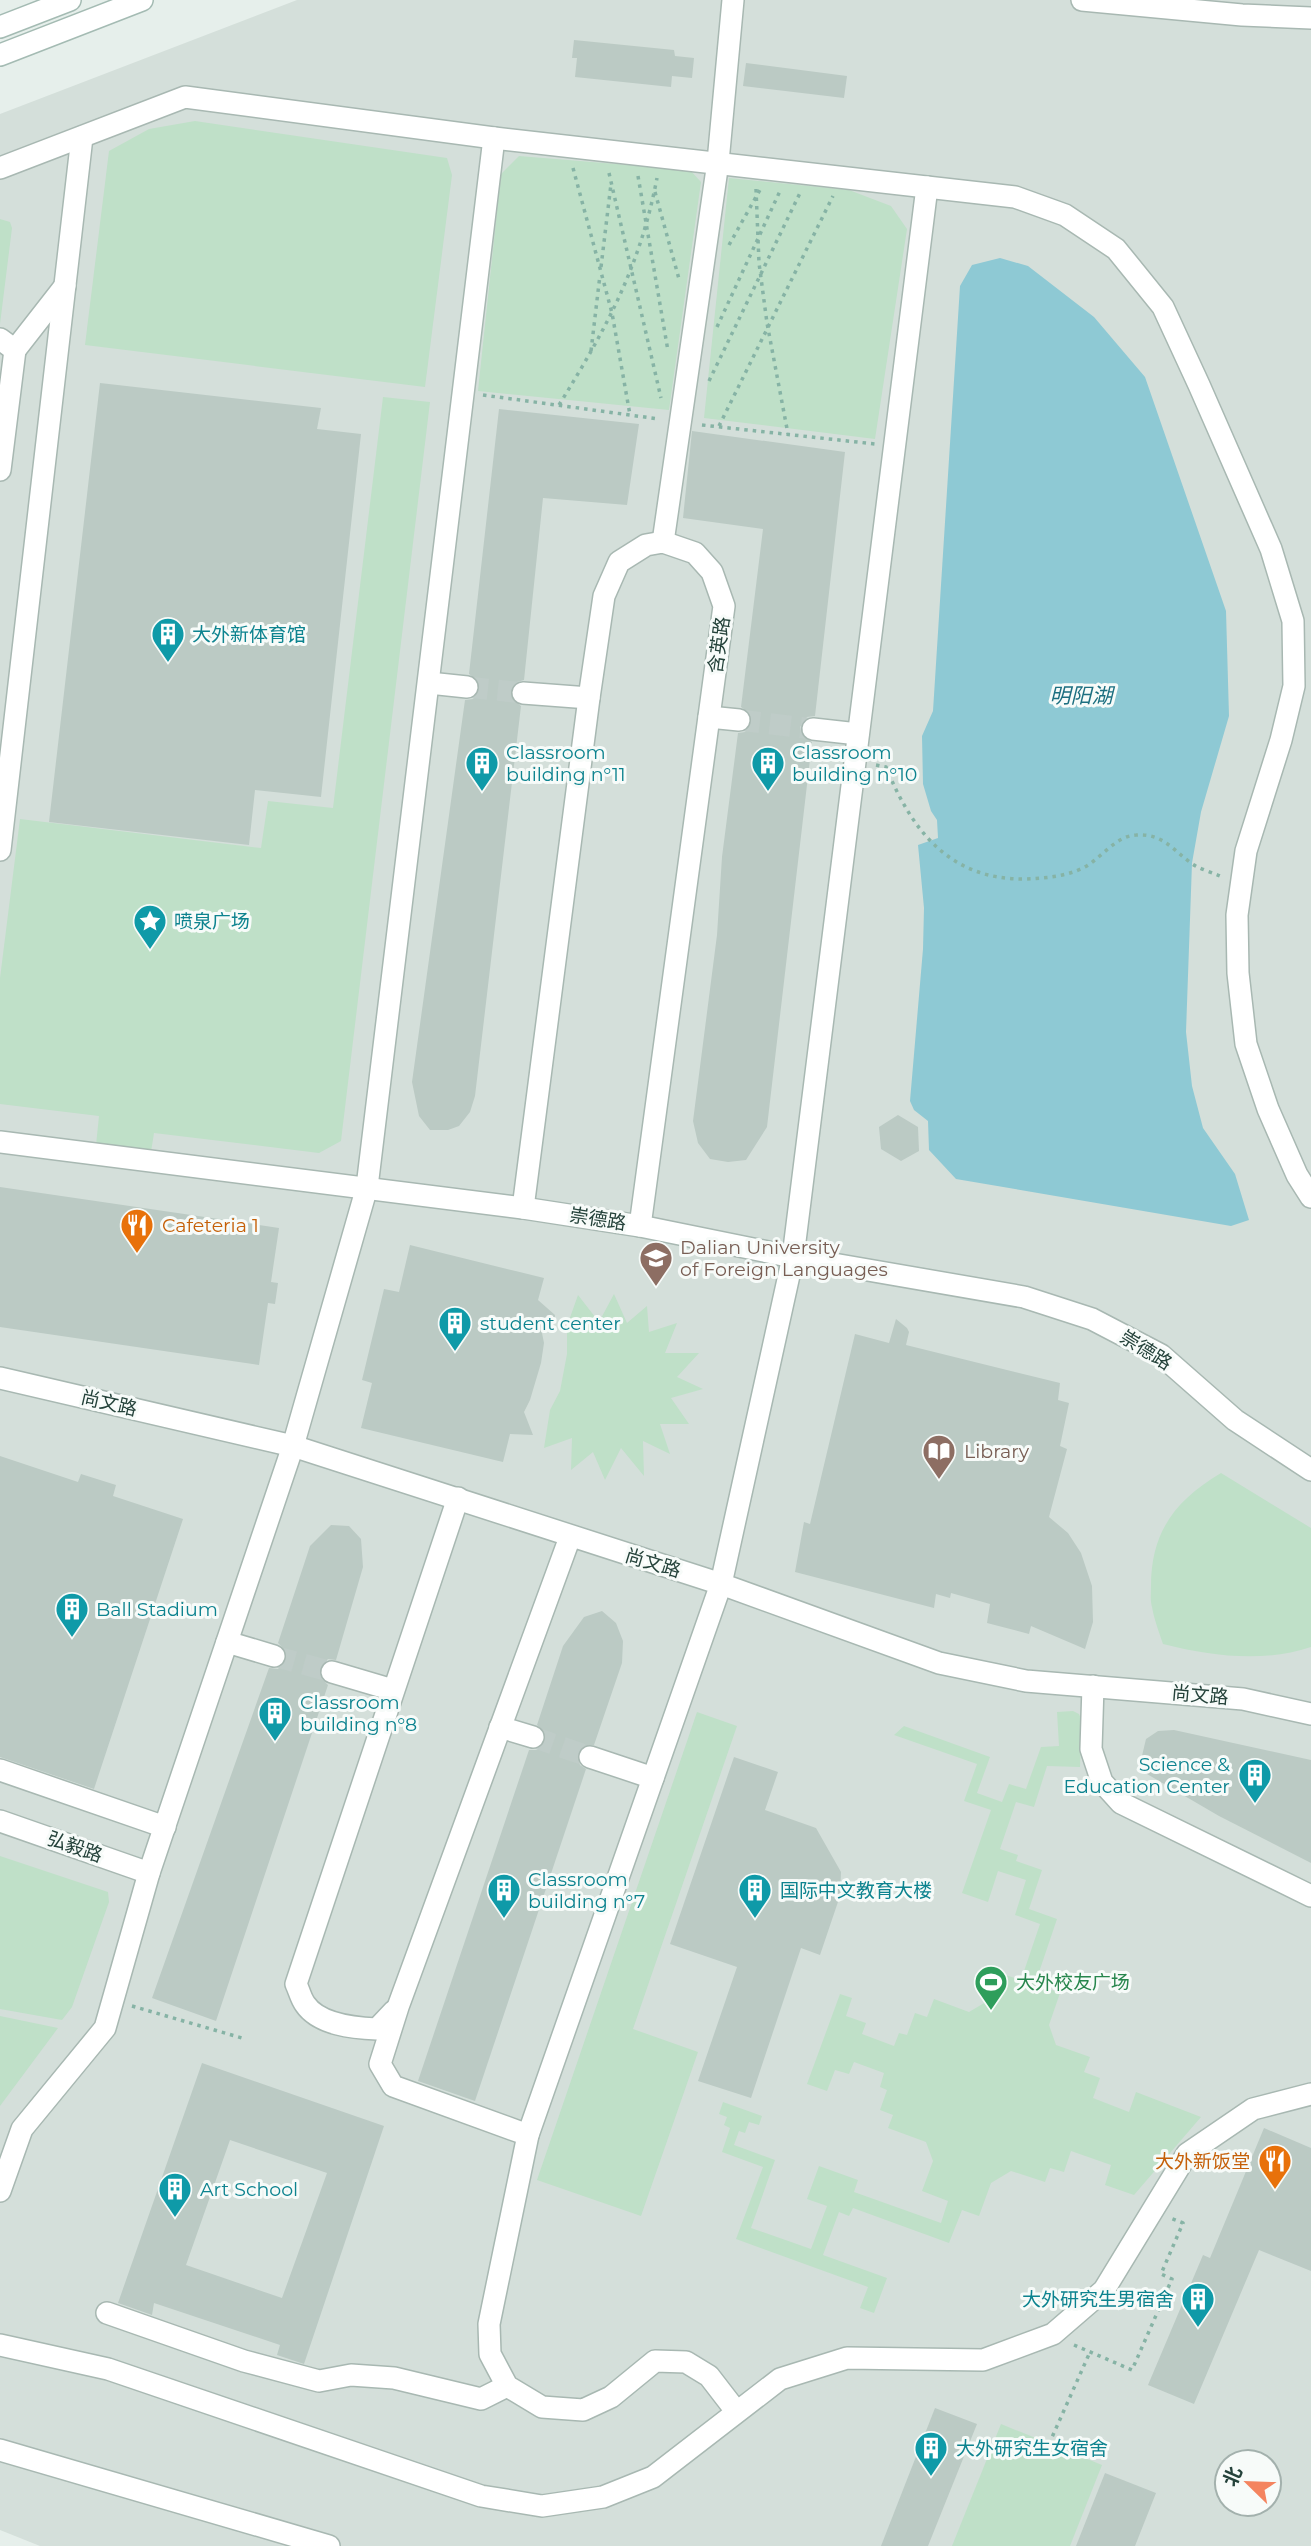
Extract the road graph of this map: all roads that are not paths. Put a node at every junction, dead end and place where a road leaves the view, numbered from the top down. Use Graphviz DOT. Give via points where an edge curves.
graph roads {
  1 [pos="70,0"];
  2 [pos="142,0"];
  3 [pos="733,0"];
  4 [pos="1082,0"];
  5 [pos="1311,18"];
  6 [pos="0,27"];
  7 [pos="0,55"];
  8 [pos="82,137"];
  9 [pos="494,138"];
  10 [pos="718,162"];
  11 [pos="0,168"];
  12 [pos="927,187"];
  13 [pos="65,286"];
  14 [pos="8,344"];
  15 [pos="0,470"];
  16 [pos="663,542"];
  17 [pos="429,683"];
  18 [pos="467,687"];
  19 [pos="523,693"];
  20 [pos="589,698"];
  21 [pos="709,717"];
  22 [pos="739,720"];
  23 [pos="813,729"];
  24 [pos="858,734"];
  25 [pos="7,735"];
  26 [pos="0,850"];
  27 [pos="0,1142"];
  28 [pos="368,1187"];
  29 [pos="1311,1197"];
  30 [pos="523,1208"];
  31 [pos="640,1226"];
  32 [pos="793,1257"];
  33 [pos="0,1378"];
  34 [pos="293,1446"];
  35 [pos="1311,1470"];
  36 [pos="458,1498"];
  37 [pos="570,1537"];
  38 [pos="721,1584"];
  39 [pos="227,1642"];
  40 [pos="274,1656"];
  41 [pos="332,1672"];
  42 [pos="1093,1686"];
  43 [pos="393,1690"];
  44 [pos="1311,1714"];
  45 [pos="500,1727"];
  46 [pos="533,1737"];
  47 [pos="590,1757"];
  48 [pos="0,1770"];
  49 [pos="653,1779"];
  50 [pos="0,1821"];
  51 [pos="165,1827"];
  52 [pos="149,1873"];
  53 [pos="1311,1896"];
  54 [pos="398,2007"];
  55 [pos="1311,2094"];
  56 [pos="528,2135"];
  57 [pos="0,2191"];
  58 [pos="107,2313"];
  59 [pos="0,2345"];
  60 [pos="507,2386"];
  61 [pos="736,2411"];
  62 [pos="0,2450"];
  63 [pos="329,2546"];
  1 -- 6 [label="street"];
  2 -- 7 [label="street"];
  3 -- 10 [label="street"];
  4 -- 5 [label="street"];
  8 -- 9 [label="street" via="185,97"];
  8 -- 11 [label="street"];
  8 -- 13 [label="street"];
  9 -- 10 [label="street"];
  9 -- 17 [label="street"];
  10 -- 12 [label="street"];
  10 -- 16 [label="street"];
  12 -- 24 [label="street"];
  12 -- 29 [label="street" via="1015,197 1065,215 1116,249 1163,307 1271,549 1293,621 1294,685 1246,851 1237,915 1238,973 1246,1044 1273,1120"];
  13 -- 14 [label="street"];
  13 -- 25 [label="street"];
  14 -- 15 [label="street"];
  16 -- 20 [label="street" via="646,545 619,562 604,596"];
  16 -- 21 [label="street, 含英路" via="695,552 712,572 724,606"];
  17 -- 18 [label="street"];
  17 -- 28 [label="street"];
  19 -- 20 [label="street"];
  20 -- 30 [label="street"];
  21 -- 22 [label="street"];
  21 -- 31 [label="street, 含英路"];
  23 -- 24 [label="street"];
  24 -- 32 [label="street"];
  25 -- 26 [label="street"];
  27 -- 28 [label="street, 崇德路"];
  28 -- 30 [label="street, 崇德路"];
  28 -- 34 [label="street"];
  30 -- 31 [label="street, 崇德路"];
  31 -- 32 [label="street, 崇德路"];
  32 -- 35 [label="street, 崇德路" via="1024,1297 1091,1319 1161,1355 1235,1420"];
  32 -- 38 [label="street"];
  33 -- 34 [label="street, 尚文路"];
  34 -- 36 [label="street, 尚文路"];
  34 -- 39 [label="street"];
  36 -- 37 [label="street, 尚文路"];
  36 -- 43 [label="street"];
  37 -- 38 [label="street, 尚文路"];
  37 -- 45 [label="street"];
  38 -- 42 [label="street, 尚文路" via="939,1663 1027,1681"];
  38 -- 49 [label="street"];
  39 -- 40 [label="street"];
  39 -- 51 [label="street"];
  41 -- 43 [label="street"];
  42 -- 44 [label="street, 尚文路" via="1243,1699"];
  42 -- 53 [label="street" via="1091,1749 1102,1782 1121,1803"];
  43 -- 54 [label="street" via="296,1984 317,2016 341,2024 377,2029"];
  45 -- 46 [label="street"];
  45 -- 54 [label="street"];
  47 -- 49 [label="street"];
  48 -- 51 [label="street"];
  49 -- 56 [label="street"];
  50 -- 52 [label="street, 弘毅路"];
  51 -- 52 [label="street"];
  52 -- 57 [label="street" via="105,2028 22,2129"];
  54 -- 56 [label="street" via="380,2064 393,2085"];
  55 -- 61 [label="street" via="1252,2109 1187,2154 1104,2290 1053,2334 983,2360 847,2358 780,2379"];
  56 -- 60 [label="street" via="489,2324 490,2354"];
  58 -- 60 [label="street" via="244,2361 319,2381 351,2375 394,2378 481,2399"];
  59 -- 61 [label="street" via="108,2369 481,2496 542,2506 603,2497 653,2477"];
  60 -- 61 [label="street" via="542,2407 583,2410 611,2397 655,2361 685,2362 709,2376"];
  62 -- 63 [label="street"];
}
